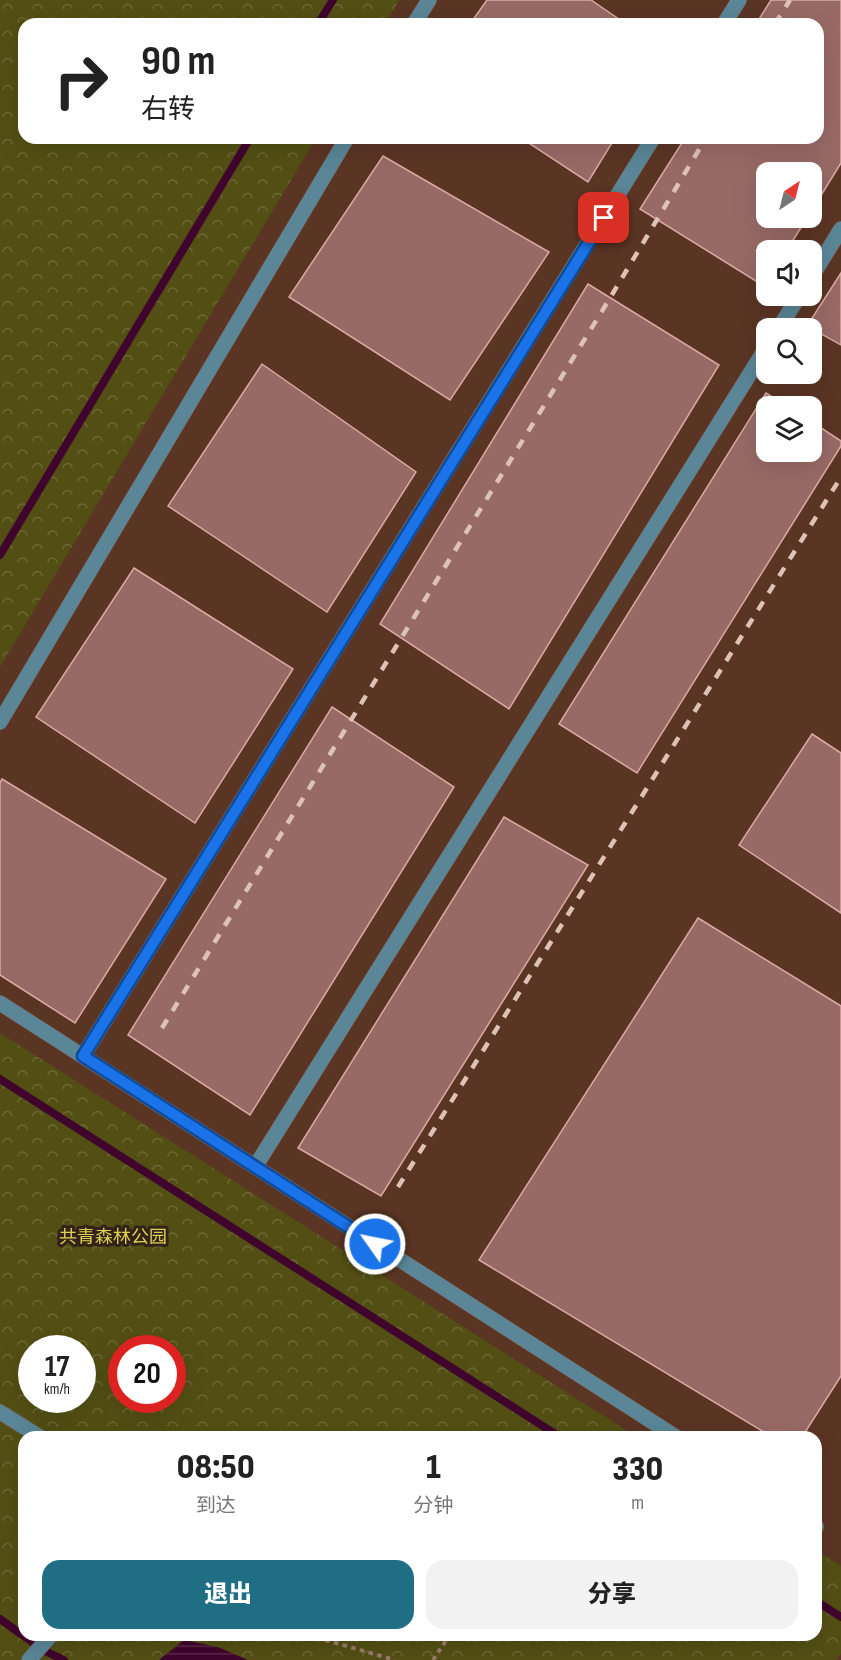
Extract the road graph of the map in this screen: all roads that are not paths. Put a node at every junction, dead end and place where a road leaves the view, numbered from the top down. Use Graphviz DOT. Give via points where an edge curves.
graph roads {
  1 [pos="429,0"];
  2 [pos="739,0"];
  3 [pos="418,18"];
  4 [pos="728,18"];
  5 [pos="342,144"];
  6 [pos="649,144"];
  7 [pos="841,229"];
  8 [pos="822,260"];
  9 [pos="756,364"];
  10 [pos="0,722"];
  11 [pos="0,1003"];
  12 [pos="83,1056"];
  13 [pos="255,1167"];
  14 [pos="0,1412"];
  15 [pos="30,1431"];
  16 [pos="667,1431"];
  17 [pos="46,1641"];
  18 [pos="29,1660"];
  1 -- 3 [label="street"];
  2 -- 4 [label="street"];
  5 -- 10 [label="street"];
  6 -- 12 [label="street"];
  7 -- 8 [label="street"];
  9 -- 13 [label="street"];
  11 -- 12 [label="street"];
  12 -- 13 [label="street"];
  13 -- 16 [label="street"];
  14 -- 15 [label="street"];
  17 -- 18 [label="street"];
}
